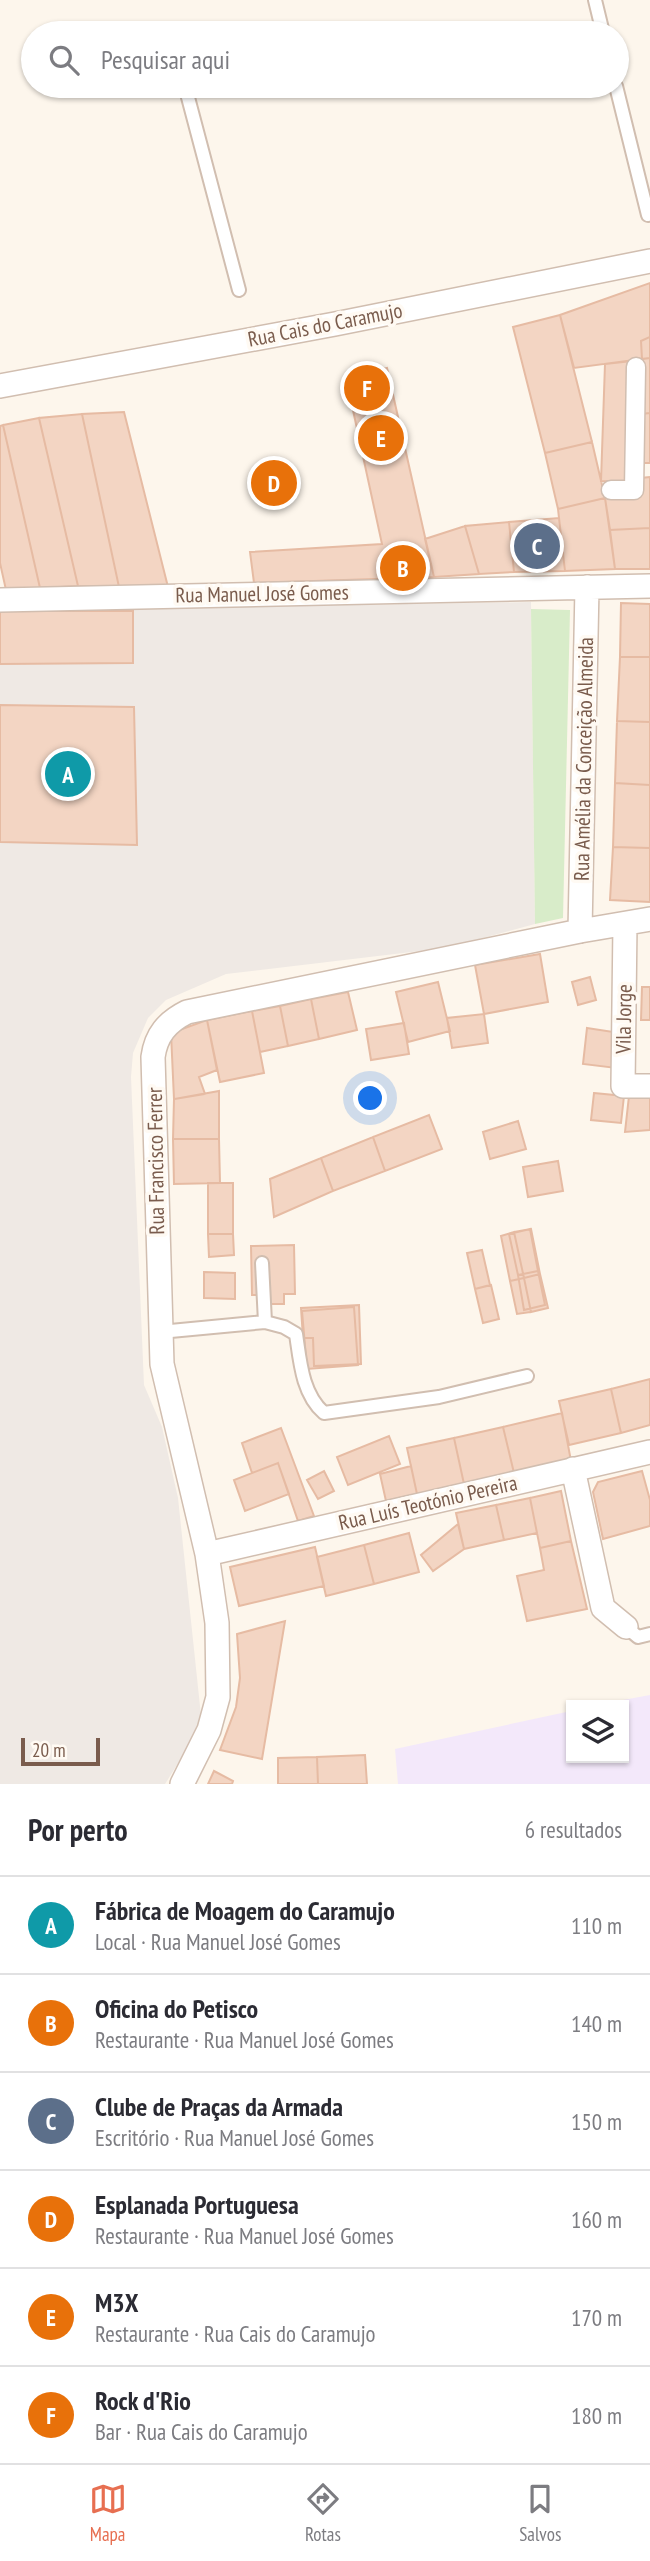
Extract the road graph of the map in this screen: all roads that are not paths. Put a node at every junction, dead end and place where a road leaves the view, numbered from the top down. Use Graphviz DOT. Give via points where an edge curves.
graph roads {
  1 [pos="595,0"];
  2 [pos="600,21"];
  3 [pos="188,98"];
  4 [pos="619,98"];
  5 [pos="648,215"];
  6 [pos="650,261"];
  7 [pos="239,290"];
  8 [pos="636,367"];
  9 [pos="0,386"];
  10 [pos="642,471"];
  11 [pos="611,490"];
  12 [pos="650,586"];
  13 [pos="587,587"];
  14 [pos="0,600"];
  15 [pos="650,919"];
  16 [pos="625,924"];
  17 [pos="580,931"];
  18 [pos="650,1086"];
  19 [pos="262,1263"];
  20 [pos="265,1322"];
  21 [pos="160,1332"];
  22 [pos="527,1376"];
  23 [pos="650,1452"];
  24 [pos="573,1469"];
  25 [pos="207,1554"];
  26 [pos="626,1627"];
  27 [pos="650,1634"];
  28 [pos="182,1784"];
  1 -- 2 [label="lane"];
  3 -- 7 [label="lane"];
  4 -- 5 [label="lane"];
  6 -- 9 [label="street, Rua Cais do Caramujo"];
  8 -- 10 [label="street"];
  10 -- 11 [label="street" via="634,490"];
  12 -- 13 [label="street, Rua Manuel José Gomes"];
  13 -- 14 [label="street, Rua Manuel José Gomes"];
  13 -- 17 [label="street, Rua Amélia da Conceição Almeida"];
  15 -- 16 [label="street, Rua Francisco Ferrer"];
  16 -- 17 [label="street, Rua Francisco Ferrer"];
  16 -- 18 [label="street, Vila Jorge" via="623,1086"];
  17 -- 21 [label="street, Rua Francisco Ferrer" via="199,1009 169,1024 157,1038 153,1057"];
  19 -- 20 [label="lane"];
  20 -- 21 [label="lane"];
  20 -- 22 [label="lane" via="296,1334 303,1378 315,1405 324,1413 439,1397"];
  21 -- 25 [label="street, Rua Francisco Ferrer" via="162,1364"];
  23 -- 24 [label="street, Rua Luís Teotónio Pereira"];
  24 -- 25 [label="street, Rua Luís Teotónio Pereira"];
  24 -- 26 [label="street" via="603,1608"];
  25 -- 28 [label="street, Rua Francisco Ferrer" via="217,1623 218,1697 209,1730"];
  26 -- 27 [label="lane" via="638,1636"];
}
